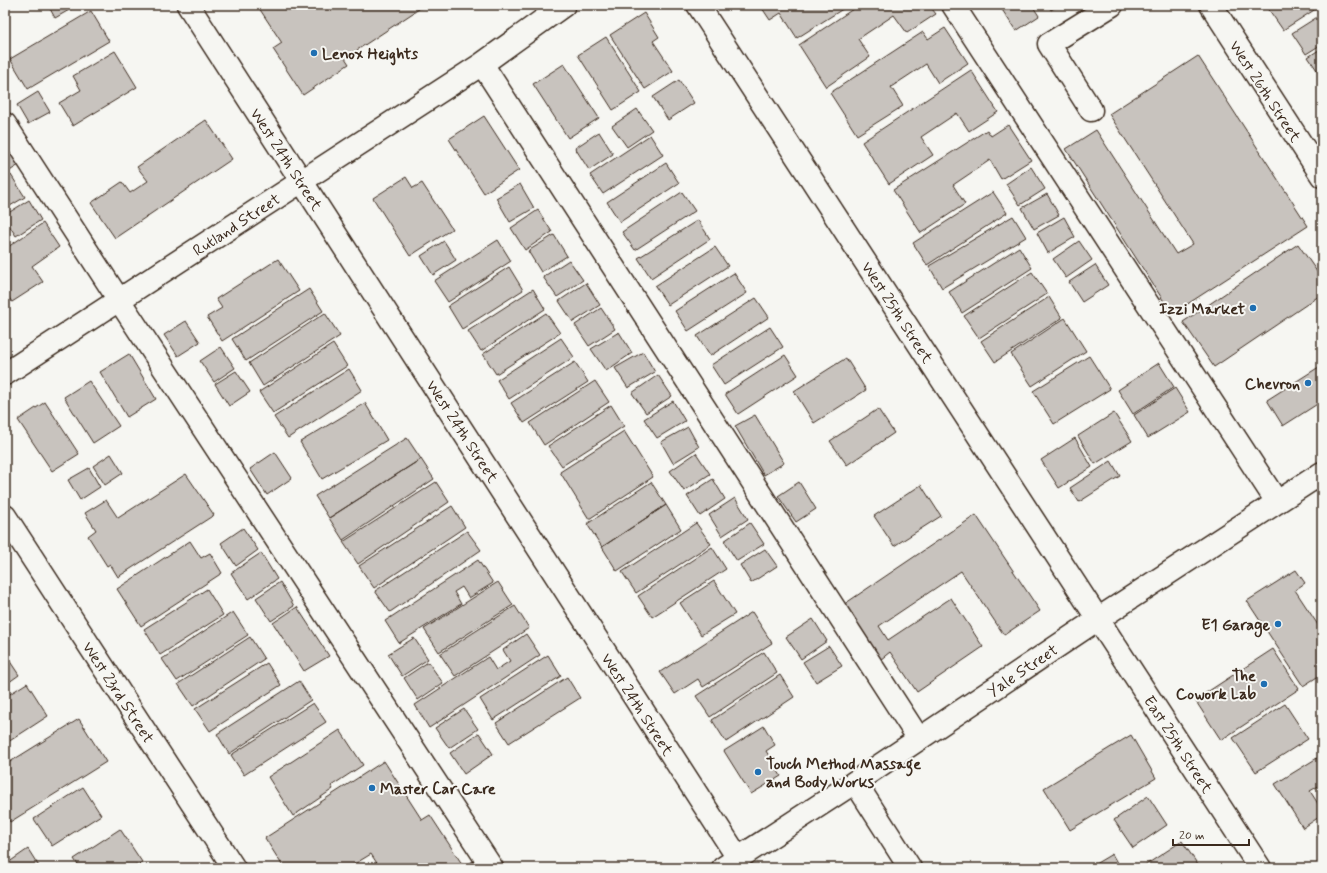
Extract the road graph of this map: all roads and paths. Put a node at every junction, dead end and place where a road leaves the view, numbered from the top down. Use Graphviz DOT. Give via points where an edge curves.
graph roads {
  1 [pos="188,5"];
  2 [pos="564,5"];
  3 [pos="698,5"];
  4 [pos="953,5"];
  5 [pos="1112,5"];
  6 [pos="1211,5"];
  7 [pos="482,64"];
  8 [pos="1091,110"];
  9 [pos="5,124"];
  10 [pos="1322,176"];
  11 [pos="302,181"];
  12 [pos="119,300"];
  13 [pos="5,374"];
  14 [pos="1321,475"];
  15 [pos="1277,502"];
  16 [pos="5,516"];
  17 [pos="1098,619"];
  18 [pos="919,739"];
  19 [pos="854,782"];
  20 [pos="731,863"];
  21 [pos="234,868"];
  22 [pos="492,868"];
  23 [pos="910,868"];
  24 [pos="1260,868"];
  1 -- 11 [label="street, West 24th Street"];
  2 -- 7 [label="street, Rutland Street"];
  3 -- 17 [label="street, West 25th Street"];
  4 -- 15 [label="street"];
  5 -- 8 [label="street" via="1049,44"];
  6 -- 10 [label="street, West 26th Street"];
  7 -- 11 [label="street, Rutland Street"];
  7 -- 18 [label="street"];
  9 -- 12 [label="street"];
  11 -- 12 [label="street, Rutland Street"];
  11 -- 20 [label="street, West 24th Street"];
  12 -- 13 [label="street, Rutland Street"];
  12 -- 22 [label="street"];
  14 -- 15 [label="street, Yale Street"];
  15 -- 17 [label="street, Yale Street"];
  16 -- 21 [label="street, West 23rd Street"];
  17 -- 18 [label="street, Yale Street"];
  17 -- 24 [label="street, East 25th Street"];
  18 -- 19 [label="street, Yale Street"];
  19 -- 20 [label="street, Yale Street"];
  19 -- 23 [label="street"];
}
